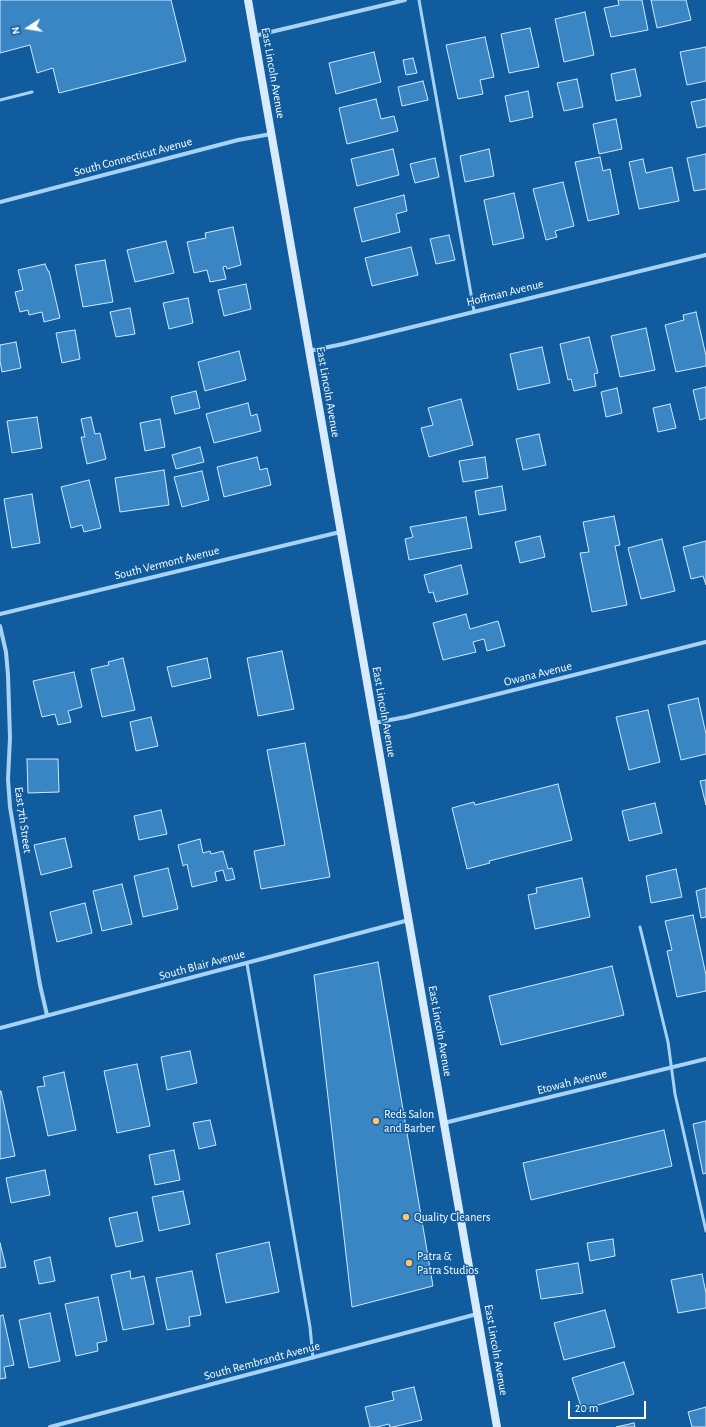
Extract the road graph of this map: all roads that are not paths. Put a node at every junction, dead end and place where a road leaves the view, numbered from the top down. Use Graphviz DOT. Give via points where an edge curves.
graph roads {
  1 [pos="248,0"];
  2 [pos="405,0"];
  3 [pos="419,0"];
  4 [pos="254,36"];
  5 [pos="32,92"];
  6 [pos="0,100"];
  7 [pos="271,134"];
  8 [pos="0,202"];
  9 [pos="706,255"];
  10 [pos="474,311"];
  11 [pos="309,351"];
  12 [pos="340,532"];
  13 [pos="0,614"];
  14 [pos="0,626"];
  15 [pos="706,642"];
  16 [pos="374,723"];
  17 [pos="409,920"];
  18 [pos="640,927"];
  19 [pos="247,964"];
  20 [pos="46,1015"];
  21 [pos="0,1028"];
  22 [pos="706,1059"];
  23 [pos="671,1068"];
  24 [pos="444,1123"];
  25 [pos="706,1231"];
  26 [pos="478,1314"];
  27 [pos="313,1358"];
  28 [pos="50,1427"];
  29 [pos="497,1427"];
  1 -- 4 [label="street, East Lincoln Avenue"];
  2 -- 4 [label="street"];
  3 -- 10 [label="lane"];
  4 -- 7 [label="street, East Lincoln Avenue"];
  5 -- 6 [label="lane"];
  7 -- 8 [label="street, South Connecticut Avenue" via="238,140"];
  7 -- 11 [label="street, East Lincoln Avenue"];
  9 -- 10 [label="street, Hoffman Avenue"];
  10 -- 11 [label="street, Hoffman Avenue"];
  11 -- 12 [label="street, East Lincoln Avenue"];
  12 -- 13 [label="street, South Vermont Avenue"];
  12 -- 16 [label="street, East Lincoln Avenue"];
  14 -- 20 [label="street, East 7th Street" via="6,652 8,682 10,807"];
  15 -- 16 [label="street, Owana Avenue"];
  16 -- 17 [label="street, East Lincoln Avenue"];
  17 -- 19 [label="street, South Blair Avenue"];
  17 -- 24 [label="street, East Lincoln Avenue"];
  18 -- 23 [label="lane" via="668,1042"];
  19 -- 20 [label="street, South Blair Avenue"];
  19 -- 27 [label="lane" via="310,1327"];
  20 -- 21 [label="street, South Blair Avenue"];
  22 -- 23 [label="street, Etowah Avenue"];
  23 -- 24 [label="street, Etowah Avenue"];
  23 -- 25 [label="lane"];
  24 -- 26 [label="street, East Lincoln Avenue"];
  26 -- 27 [label="street, South Rembrandt Avenue"];
  26 -- 29 [label="street, East Lincoln Avenue"];
  27 -- 28 [label="street, South Rembrandt Avenue"];
}
